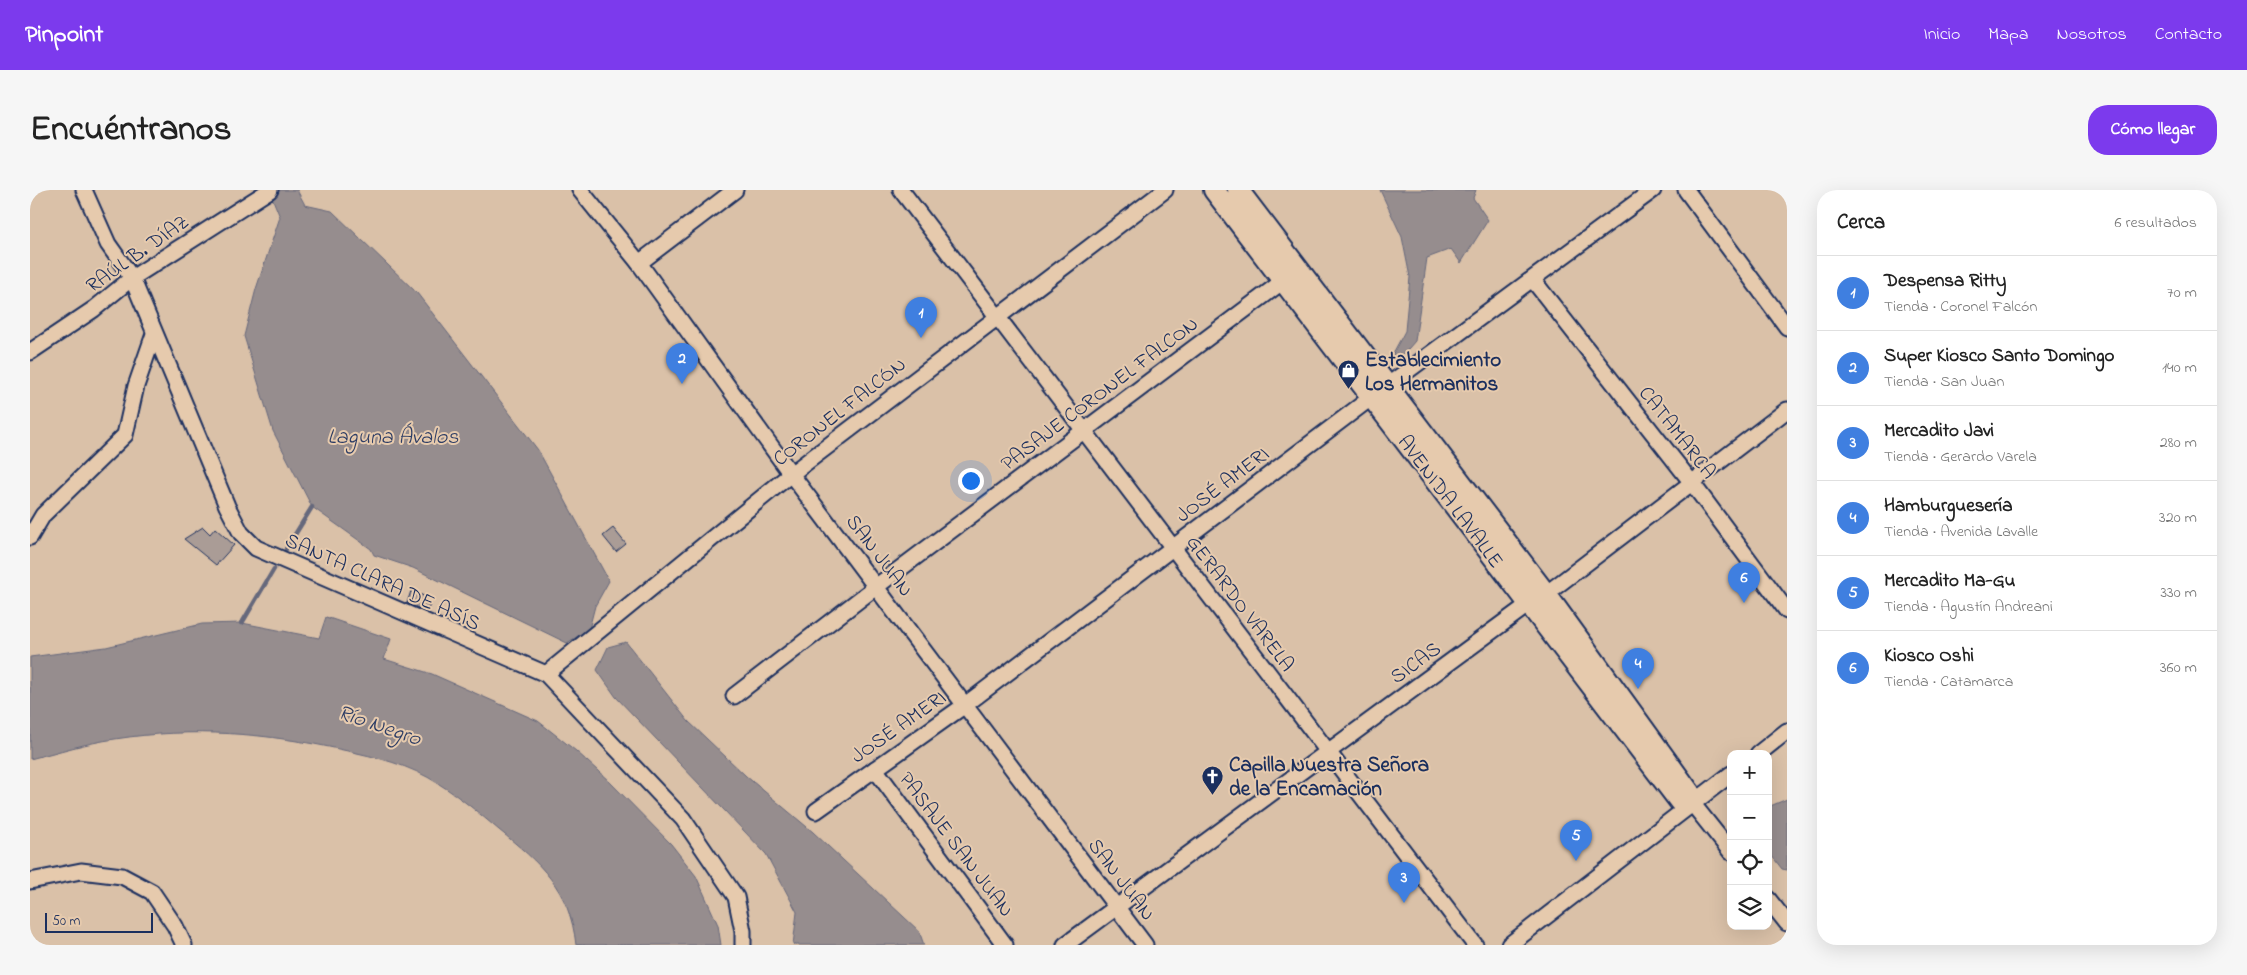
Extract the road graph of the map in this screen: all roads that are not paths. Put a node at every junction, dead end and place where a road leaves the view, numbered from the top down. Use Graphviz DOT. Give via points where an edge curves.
graph roads {
  1 [pos="84,190"];
  2 [pos="580,190"];
  3 [pos="735,190"];
  4 [pos="901,190"];
  5 [pos="1165,190"];
  6 [pos="1214,190"];
  7 [pos="1238,190"];
  8 [pos="1653,190"];
  9 [pos="1686,190"];
  10 [pos="265,194"];
  11 [pos="639,263"];
  12 [pos="1292,275"];
  13 [pos="132,278"];
  14 [pos="1533,280"];
  15 [pos="997,316"];
  16 [pos="1787,327"];
  17 [pos="154,334"];
  18 [pos="30,352"];
  19 [pos="1389,385"];
  20 [pos="1372,397"];
  21 [pos="1787,410"];
  22 [pos="1085,430"];
  23 [pos="791,474"];
  24 [pos="1692,483"];
  25 [pos="30,537"];
  26 [pos="1172,548"];
  27 [pos="877,586"];
  28 [pos="1546,594"];
  29 [pos="1529,604"];
  30 [pos="1787,611"];
  31 [pos="546,674"];
  32 [pos="734,696"];
  33 [pos="965,705"];
  34 [pos="1787,732"];
  35 [pos="1763,750"];
  36 [pos="1327,752"];
  37 [pos="875,768"];
  38 [pos="1727,777"];
  39 [pos="1692,803"];
  40 [pos="816,811"];
  41 [pos="1727,847"];
  42 [pos="30,881"];
  43 [pos="1772,904"];
  44 [pos="1116,907"];
  45 [pos="1787,922"];
  46 [pos="184,945"];
  47 [pos="743,945"];
  48 [pos="1005,945"];
  49 [pos="1065,945"];
  50 [pos="1146,945"];
  51 [pos="1475,945"];
  52 [pos="1509,945"];
  1 -- 13 [label="street, SANTA CLARA DE ASÍS" via="108,244"];
  2 -- 11 [label="street, SAN JUAN"];
  3 -- 11 [label="street"];
  4 -- 15 [label="street, GERARDO VARELA"];
  5 -- 15 [label="street, CORONEL FALCÓN"];
  6 -- 12 [label="main road, AVENIDA LAVALLE"];
  7 -- 12 [label="main road, AVENIDA LAVALLE"];
  8 -- 14 [label="street, JOSÉ AMERI"];
  9 -- 16 [label="street"];
  10 -- 13 [label="street, RAÚL B. DÍAZ"];
  11 -- 23 [label="street, SAN JUAN"];
  12 -- 19 [label="main road, AVENIDA LAVALLE"];
  12 -- 20 [label="main road, AVENIDA LAVALLE"];
  12 -- 22 [label="street, PASAJE CORONEL FALCON"];
  13 -- 17 [label="street, SANTA CLARA DE ASÍS"];
  13 -- 18 [label="street, RAÚL B. DÍAZ" via="94,310"];
  14 -- 19 [label="street, JOSÉ AMERI"];
  14 -- 24 [label="street, CATAMARCA"];
  15 -- 22 [label="street, GERARDO VARELA"];
  15 -- 23 [label="street, CORONEL FALCÓN"];
  17 -- 25 [label="street" via="136,386 125,435 44,515"];
  17 -- 31 [label="street, SANTA CLARA DE ASÍS" via="232,518 256,548"];
  19 -- 20 [label="street, JOSÉ AMERI"];
  19 -- 28 [label="main road, AVENIDA LAVALLE"];
  20 -- 26 [label="street, JOSÉ AMERI"];
  20 -- 29 [label="main road, AVENIDA LAVALLE"];
  21 -- 24 [label="street, SICAS"];
  22 -- 26 [label="street, GERARDO VARELA"];
  22 -- 27 [label="street, PASAJE CORONEL FALCON"];
  23 -- 27 [label="street, SAN JUAN"];
  23 -- 31 [label="street, CORONEL FALCÓN"];
  24 -- 28 [label="street, SICAS"];
  24 -- 30 [label="street, CATAMARCA"];
  26 -- 33 [label="street, JOSÉ AMERI"];
  26 -- 36 [label="street, GERARDO VARELA"];
  27 -- 32 [label="street, PASAJE CORONEL FALCON"];
  27 -- 33 [label="street, SAN JUAN"];
  28 -- 29 [label="street, SICAS"];
  28 -- 39 [label="main road, AVENIDA LAVALLE" via="1690,793"];
  29 -- 36 [label="street, SICAS"];
  29 -- 39 [label="main road, AVENIDA LAVALLE" via="1680,802"];
  31 -- 47 [label="street, SANTA CLARA DE ASÍS" via="683,819 736,897"];
  33 -- 37 [label="street, JOSÉ AMERI"];
  33 -- 44 [label="street, SAN JUAN"];
  34 -- 35 [label="street"];
  36 -- 44 [label="street, SICAS"];
  36 -- 51 [label="street, GERARDO VARELA"];
  37 -- 40 [label="street, JOSÉ AMERI"];
  37 -- 48 [label="street, PASAJE SAN JUAN"];
  38 -- 39 [label="street"];
  39 -- 41 [label="street, AVENIDA LAVALLE"];
  39 -- 52 [label="street"];
  42 -- 46 [label="street" via="81,871 122,876 152,892"];
  43 -- 45 [label="street"];
  44 -- 49 [label="street, SICAS"];
  44 -- 50 [label="street, SAN JUAN"];
}
